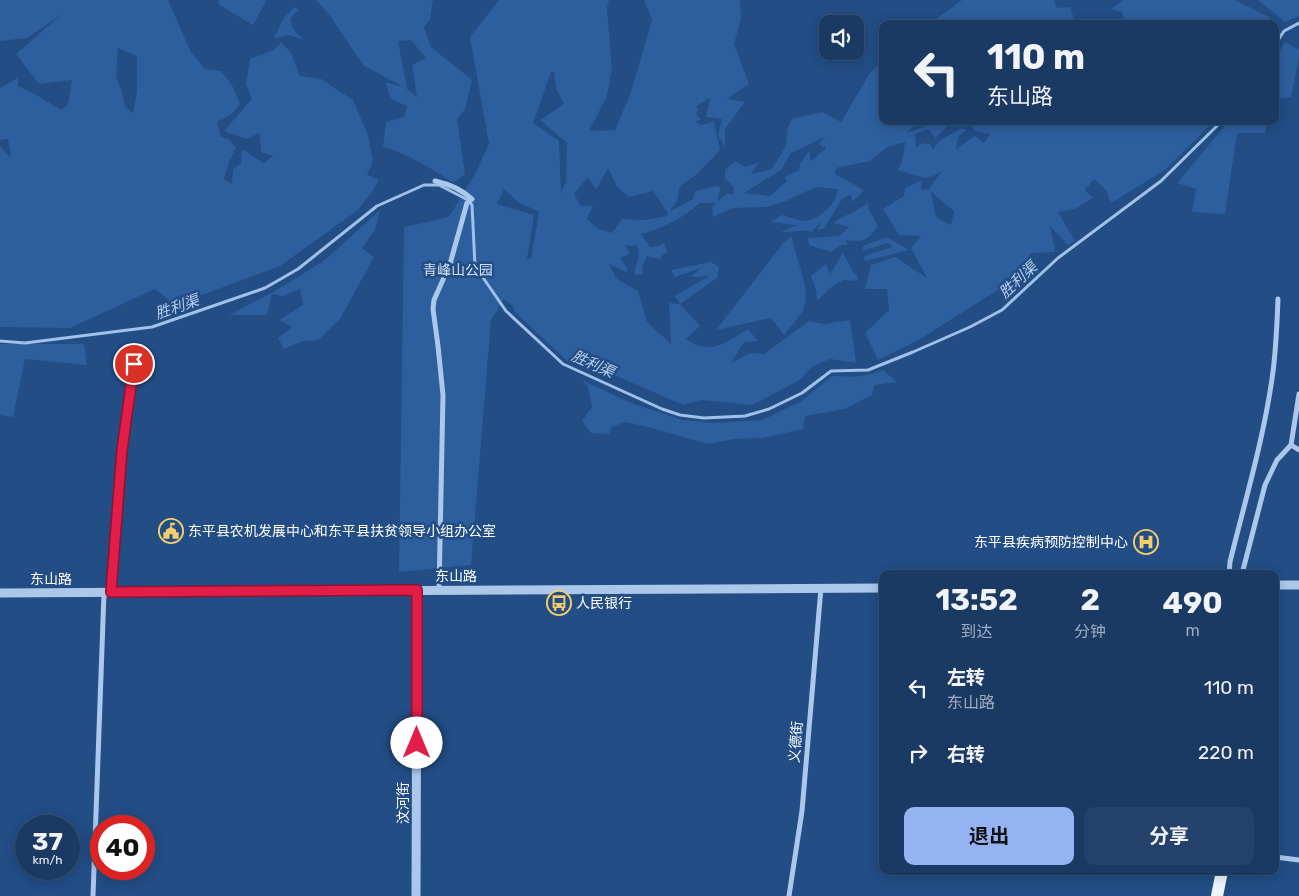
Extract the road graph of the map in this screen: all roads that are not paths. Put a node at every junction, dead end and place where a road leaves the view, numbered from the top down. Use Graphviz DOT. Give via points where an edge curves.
graph roads {
  1 [pos="435,181"];
  2 [pos="1278,299"];
  3 [pos="134,364"];
  4 [pos="1299,394"];
  5 [pos="1291,445"];
  6 [pos="1299,450"];
  7 [pos="1229,570"];
  8 [pos="1243,570"];
  9 [pos="1279,585"];
  10 [pos="1299,585"];
  11 [pos="820,588"];
  12 [pos="879,588"];
  13 [pos="417,590"];
  14 [pos="440,590"];
  15 [pos="0,593"];
  16 [pos="107,593"];
  17 [pos="1279,858"];
  18 [pos="1299,860"];
  19 [pos="1221,875"];
  20 [pos="93,896"];
  21 [pos="416,896"];
  22 [pos="789,896"];
  23 [pos="1217,896"];
  1 -- 14 [label="street" via="448,184 472,199 467,203 433,309 443,395"];
  2 -- 7 [label="street" via="1272,378"];
  3 -- 16 [label="street"];
  4 -- 5 [label="street"];
  5 -- 6 [label="street"];
  5 -- 8 [label="street" via="1277,460 1265,485"];
  9 -- 10 [label="street"];
  11 -- 12 [label="street, 东山路"];
  11 -- 14 [label="street, 东山路"];
  11 -- 22 [label="street, 义德街" via="802,811"];
  13 -- 14 [label="street, 东山路"];
  13 -- 16 [label="street, 东山路"];
  13 -- 21 [label="street, 汶河街"];
  15 -- 16 [label="street, 东山路"];
  16 -- 20 [label="street"];
  17 -- 18 [label="street"];
  19 -- 23 [label="main road"];
}
